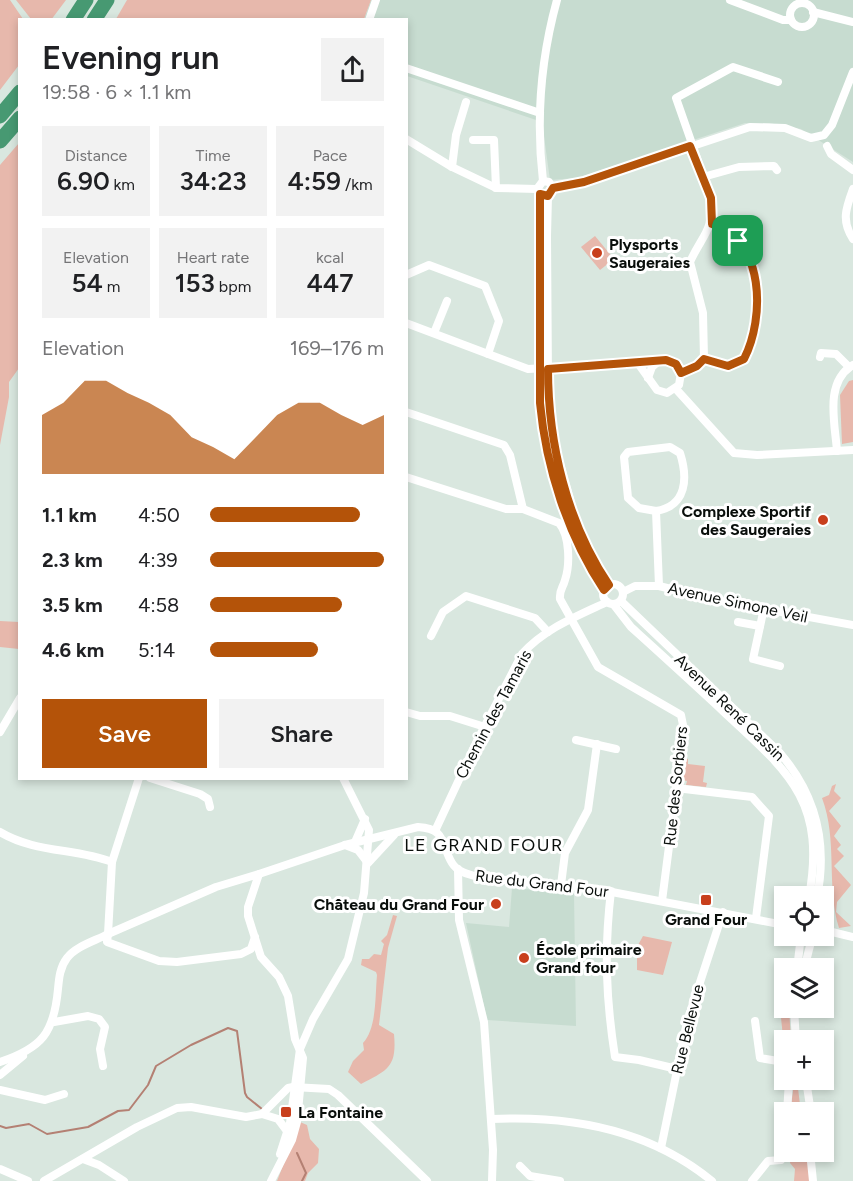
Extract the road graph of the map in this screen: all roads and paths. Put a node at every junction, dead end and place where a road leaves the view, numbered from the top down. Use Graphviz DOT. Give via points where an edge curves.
graph roads {
  1 [pos="86,0"];
  2 [pos="107,0"];
  3 [pos="376,0"];
  4 [pos="557,0"];
  5 [pos="730,0"];
  6 [pos="813,12"];
  7 [pos="74,18"];
  8 [pos="95,18"];
  9 [pos="370,18"];
  10 [pos="791,20"];
  11 [pos="853,22"];
  12 [pos="408,69"];
  13 [pos="853,72"];
  14 [pos="778,82"];
  15 [pos="18,94"];
  16 [pos="466,102"];
  17 [pos="540,113"];
  18 [pos="0,116"];
  19 [pos="18,120"];
  20 [pos="829,131"];
  21 [pos="816,138"];
  22 [pos="408,140"];
  23 [pos="473,140"];
  24 [pos="0,141"];
  25 [pos="690,146"];
  26 [pos="827,146"];
  27 [pos="452,167"];
  28 [pos="777,170"];
  29 [pos="853,171"];
  30 [pos="703,177"];
  31 [pos="496,188"];
  32 [pos="853,189"];
  33 [pos="544,190"];
  34 [pos="712,224"];
  35 [pos="853,239"];
  36 [pos="408,274"];
  37 [pos="447,301"];
  38 [pos="408,324"];
  39 [pos="434,333"];
  40 [pos="488,354"];
  41 [pos="820,357"];
  42 [pos="704,359"];
  43 [pos="660,360"];
  44 [pos="637,363"];
  45 [pos="851,366"];
  46 [pos="544,370"];
  47 [pos="681,373"];
  48 [pos="648,378"];
  49 [pos="676,389"];
  50 [pos="408,413"];
  51 [pos="853,450"];
  52 [pos="837,451"];
  53 [pos="408,478"];
  54 [pos="523,509"];
  55 [pos="656,511"];
  56 [pos="659,586"];
  57 [pos="607,587"];
  58 [pos="616,600"];
  59 [pos="764,608"];
  60 [pos="570,620"];
  61 [pos="738,622"];
  62 [pos="853,625"];
  63 [pos="760,626"];
  64 [pos="548,632"];
  65 [pos="431,636"];
  66 [pos="780,666"];
  67 [pos="18,701"];
  68 [pos="408,713"];
  69 [pos="485,727"];
  70 [pos="0,732"];
  71 [pos="576,740"];
  72 [pos="597,744"];
  73 [pos="616,749"];
  74 [pos="135,780"];
  75 [pos="156,780"];
  76 [pos="344,780"];
  77 [pos="676,788"];
  78 [pos="210,807"];
  79 [pos="364,819"];
  80 [pos="435,831"];
  81 [pos="0,832"];
  82 [pos="397,832"];
  83 [pos="370,838"];
  84 [pos="355,842"];
  85 [pos="345,845"];
  86 [pos="112,862"];
  87 [pos="368,863"];
  88 [pos="458,870"];
  89 [pos="259,874"];
  90 [pos="235,880"];
  91 [pos="561,885"];
  92 [pos="811,886"];
  93 [pos="819,886"];
  94 [pos="254,890"];
  95 [pos="611,891"];
  96 [pos="662,901"];
  97 [pos="723,912"];
  98 [pos="756,918"];
  99 [pos="774,920"];
  100 [pos="834,932"];
  101 [pos="108,934"];
  102 [pos="255,937"];
  103 [pos="853,937"];
  104 [pos="755,1021"];
  105 [pos="54,1022"];
  106 [pos="300,1049"];
  107 [pos="27,1052"];
  108 [pos="750,1055"];
  109 [pos="760,1058"];
  110 [pos="774,1060"];
  111 [pos="0,1062"];
  112 [pos="103,1066"];
  113 [pos="677,1069"];
  114 [pos="0,1075"];
  115 [pos="298,1086"];
  116 [pos="0,1090"];
  117 [pos="64,1094"];
  118 [pos="262,1114"];
  119 [pos="492,1119"];
  120 [pos="287,1131"];
  121 [pos="661,1148"];
  122 [pos="83,1159"];
  123 [pos="774,1161"];
  124 [pos="811,1162"];
  125 [pos="817,1162"];
  126 [pos="278,1164"];
  127 [pos="520,1166"];
  128 [pos="0,1168"];
  129 [pos="28,1181"];
  130 [pos="44,1181"];
  131 [pos="124,1181"];
  132 [pos="271,1181"];
  133 [pos="427,1181"];
  134 [pos="492,1181"];
  135 [pos="560,1181"];
  136 [pos="712,1181"];
  137 [pos="752,1181"];
  138 [pos="813,1181"];
  139 [pos="818,1181"];
  1 -- 7 [label="highway"];
  2 -- 8 [label="highway"];
  3 -- 9 [label="street"];
  4 -- 17 [label="street"];
  5 -- 10 [label="street"];
  6 -- 10 [label="street" via="811,23 804,27"];
  6 -- 10 [label="street" via="806,4 798,4 792,9"];
  6 -- 11 [label="street"];
  12 -- 17 [label="street"];
  13 -- 20 [label="street"];
  14 -- 25 [label="street" via="733,67 676,98"];
  15 -- 18 [label="highway"];
  16 -- 27 [label="street"];
  17 -- 33 [label="street" via="538,144"];
  19 -- 24 [label="highway"];
  20 -- 21 [label="street"];
  20 -- 26 [label="street"];
  21 -- 25 [label="street" via="764,126"];
  21 -- 26 [label="street"];
  22 -- 27 [label="street"];
  23 -- 31 [label="street" via="494,140"];
  25 -- 30 [label="street"];
  25 -- 33 [label="street" via="584,182"];
  26 -- 29 [label="street"];
  27 -- 31 [label="street"];
  28 -- 30 [label="street" via="774,166 754,165"];
  30 -- 34 [label="street" via="711,198"];
  31 -- 33 [label="street"];
  32 -- 35 [label="street" via="845,221"];
  33 -- 46 [label="street"];
  34 -- 42 [label="street" via="690,262 703,313"];
  34 -- 42 [label="street" via="727,228 750,262 756,325 749,349 738,363 728,366"];
  36 -- 40 [label="street" via="429,265 485,286 499,321"];
  37 -- 39 [label="street"];
  38 -- 39 [label="street"];
  39 -- 40 [label="street"];
  40 -- 46 [label="street" via="528,369"];
  41 -- 45 [label="street" via="821,353 836,354"];
  42 -- 47 [label="street"];
  43 -- 44 [label="street"];
  43 -- 47 [label="street" via="676,364"];
  43 -- 48 [label="street"];
  44 -- 46 [label="street"];
  44 -- 48 [label="street"];
  45 -- 52 [label="street" via="834,391"];
  46 -- 57 [label="street" via="541,420 548,456 569,524"];
  47 -- 49 [label="street"];
  48 -- 49 [label="street" via="662,392"];
  49 -- 52 [label="street" via="734,453 746,456"];
  50 -- 54 [label="street" via="504,445"];
  51 -- 52 [label="street"];
  53 -- 54 [label="street" via="506,509"];
  54 -- 60 [label="street" via="562,526 567,565 559,592"];
  55 -- 55 [label="street" via="677,503 684,488 680,453 670,447 628,452 624,457 628,498 639,508"];
  55 -- 56 [label="street"];
  56 -- 58 [label="street, Avenue Simone Veil" via="635,586"];
  56 -- 59 [label="street, Avenue Simone Veil"];
  57 -- 58 [label="street" via="603,596"];
  57 -- 58 [label="street" via="616,584"];
  58 -- 60 [label="street, Chemin des Tamaris"];
  58 -- 92 [label="street, Avenue René Cassin" via="631,627 791,778 805,806 812,834"];
  58 -- 93 [label="street, Avenue René Cassin" via="780,753 801,780 821,836"];
  59 -- 62 [label="street, Avenue Simone Veil"];
  59 -- 63 [label="street"];
  60 -- 64 [label="street, Chemin des Tamaris"];
  60 -- 77 [label="street, Rue des Sorbiers" via="598,667 681,714 684,729"];
  61 -- 63 [label="street"];
  63 -- 66 [label="street" via="753,659"];
  64 -- 65 [label="street" via="535,618 466,596 443,612"];
  64 -- 69 [label="street, Chemin des Tamaris" via="532,642"];
  67 -- 70 [label="street"];
  68 -- 69 [label="street" via="450,716"];
  69 -- 80 [label="street, Chemin des Tamaris"];
  71 -- 72 [label="street"];
  72 -- 73 [label="street"];
  72 -- 91 [label="street" via="588,810 565,853"];
  74 -- 86 [label="street"];
  75 -- 78 [label="street" via="200,794"];
  76 -- 79 [label="street"];
  77 -- 96 [label="street, Rue des Sorbiers"];
  77 -- 98 [label="street" via="752,797 769,816"];
  79 -- 83 [label="street"];
  79 -- 84 [label="street"];
  80 -- 82 [label="street" via="418,827"];
  80 -- 88 [label="street, Rue du Grand Four" via="441,835"];
  81 -- 86 [label="street" via="35,847"];
  82 -- 83 [label="street"];
  82 -- 87 [label="street"];
  83 -- 84 [label="street"];
  83 -- 87 [label="street"];
  84 -- 85 [label="street"];
  85 -- 87 [label="street" via="357,850"];
  85 -- 89 [label="street"];
  86 -- 101 [label="street"];
  87 -- 106 [label="street" via="348,959"];
  88 -- 91 [label="street, Rue du Grand Four" via="482,878"];
  88 -- 119 [label="street" via="459,920 484,1022"];
  89 -- 90 [label="street"];
  89 -- 94 [label="street"];
  90 -- 94 [label="street"];
  90 -- 101 [label="street"];
  91 -- 95 [label="street, Rue du Grand Four"];
  94 -- 102 [label="street" via="248,907"];
  95 -- 96 [label="street, Rue du Grand Four"];
  95 -- 113 [label="street" via="606,1003 615,1058"];
  96 -- 97 [label="street, Rue du Grand Four"];
  97 -- 98 [label="street, Rue du Grand Four"];
  97 -- 113 [label="street, Rue Bellevue" via="701,974"];
  98 -- 99 [label="street, Rue du Grand Four"];
  100 -- 103 [label="street"];
  101 -- 102 [label="street" via="107,942 148,959 177,962 247,952"];
  101 -- 105 [label="street" via="66,959 59,978"];
  102 -- 106 [label="street" via="261,957 279,976 288,996"];
  104 -- 109 [label="street"];
  105 -- 107 [label="street"];
  105 -- 112 [label="street" via="88,1016 99,1019 105,1027 100,1049"];
  106 -- 115 [label="street"];
  107 -- 111 [label="street"];
  107 -- 114 [label="street"];
  108 -- 109 [label="street"];
  109 -- 110 [label="street"];
  113 -- 121 [label="street, Rue Bellevue"];
  115 -- 118 [label="street" via="288,1088"];
  115 -- 120 [label="street"];
  115 -- 126 [label="street" via="292,1140"];
  115 -- 133 [label="street" via="329,1089 338,1095"];
  116 -- 117 [label="street" via="45,1100"];
  118 -- 120 [label="street" via="278,1119"];
  118 -- 122 [label="street" via="234,1117 191,1107 177,1108"];
  119 -- 121 [label="street" via="569,1120 627,1134"];
  119 -- 134 [label="street"];
  120 -- 126 [label="street"];
  121 -- 136 [label="street"];
  122 -- 130 [label="street"];
  122 -- 131 [label="street"];
  123 -- 137 [label="street" via="768,1161"];
  124 -- 138 [label="street"];
  125 -- 139 [label="street"];
  126 -- 132 [label="street"];
  127 -- 135 [label="street" via="530,1176"];
  128 -- 129 [label="street"];
}
